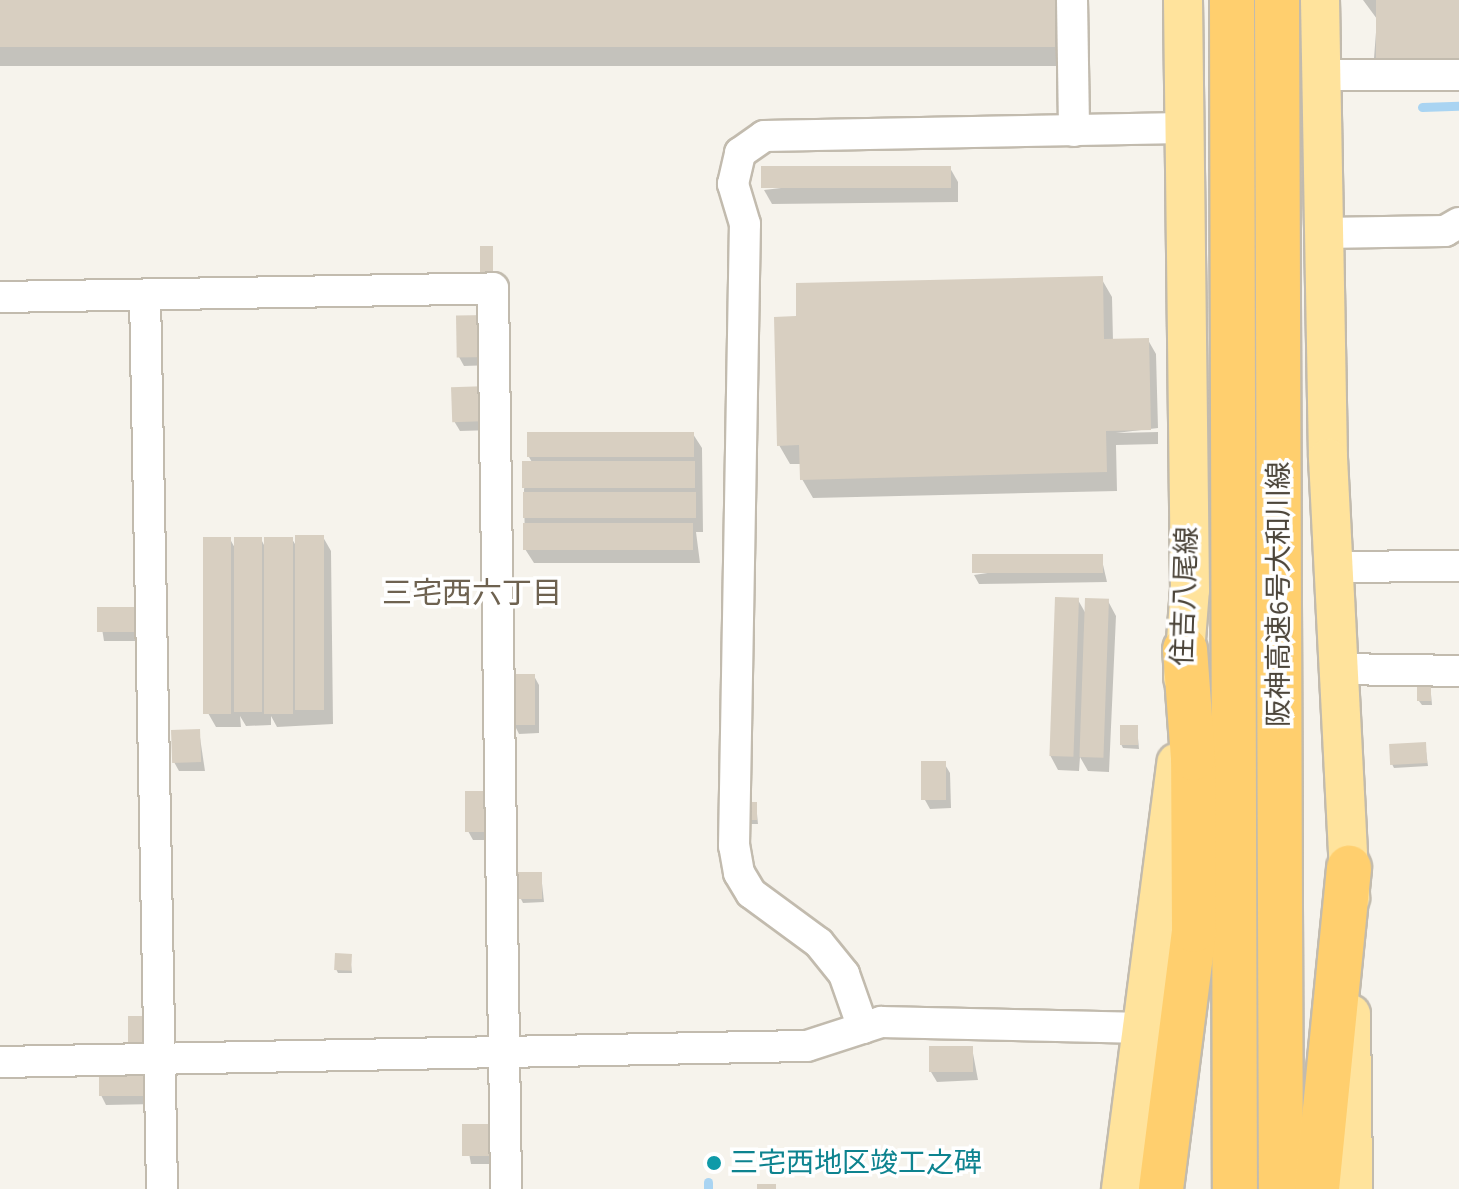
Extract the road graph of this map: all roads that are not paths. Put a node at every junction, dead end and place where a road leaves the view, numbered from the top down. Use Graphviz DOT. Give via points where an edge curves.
graph roads {
  1 [pos="1072,0"];
  2 [pos="1183,0"];
  3 [pos="1232,0"];
  4 [pos="1277,0"];
  5 [pos="1320,0"];
  6 [pos="1321,75"];
  7 [pos="1459,75"];
  8 [pos="1182,128"];
  9 [pos="1074,131"];
  10 [pos="1459,223"];
  11 [pos="1323,233"];
  12 [pos="145,295"];
  13 [pos="0,297"];
  14 [pos="1459,566"];
  15 [pos="1332,567"];
  16 [pos="1185,649"];
  17 [pos="1337,669"];
  18 [pos="1459,671"];
  19 [pos="1349,868"];
  20 [pos="863,1028"];
  21 [pos="1145,1028"];
  22 [pos="503,1053"];
  23 [pos="160,1060"];
  24 [pos="0,1062"];
  25 [pos="162,1189"];
  26 [pos="506,1189"];
  27 [pos="1121,1189"];
  28 [pos="1161,1189"];
  29 [pos="1235,1189"];
  30 [pos="1281,1189"];
  31 [pos="1317,1189"];
  32 [pos="1353,1189"];
  1 -- 9 [label="street"];
  2 -- 8 [label="main road, 住吉八尾線"];
  3 -- 29 [label="highway, 阪神高速6号大和川線"];
  4 -- 30 [label="highway, 阪神高速6号大和川線"];
  5 -- 6 [label="main road"];
  6 -- 7 [label="street"];
  6 -- 11 [label="main road"];
  8 -- 9 [label="street"];
  8 -- 16 [label="main road, 住吉八尾線" via="1190,590"];
  9 -- 20 [label="street" via="764,136 740,153 733,184 745,224 734,846 739,873 751,893 819,943 844,974"];
  10 -- 11 [label="street" via="1445,231"];
  11 -- 15 [label="main road"];
  12 -- 13 [label="street"];
  12 -- 22 [label="street" via="493,288"];
  12 -- 23 [label="street"];
  14 -- 15 [label="street"];
  15 -- 17 [label="main road"];
  16 -- 21 [label="main road, 住吉八尾線" via="1173,802"];
  16 -- 28 [label="highway" via="1193,758 1194,930"];
  17 -- 18 [label="street"];
  17 -- 19 [label="main road"];
  19 -- 31 [label="highway"];
  19 -- 32 [label="main road"];
  20 -- 21 [label="street" via="881,1022"];
  20 -- 22 [label="street" via="807,1046"];
  21 -- 27 [label="main road, 住吉八尾線"];
  22 -- 23 [label="street"];
  22 -- 26 [label="street"];
  23 -- 24 [label="street"];
  23 -- 25 [label="street"];
}
